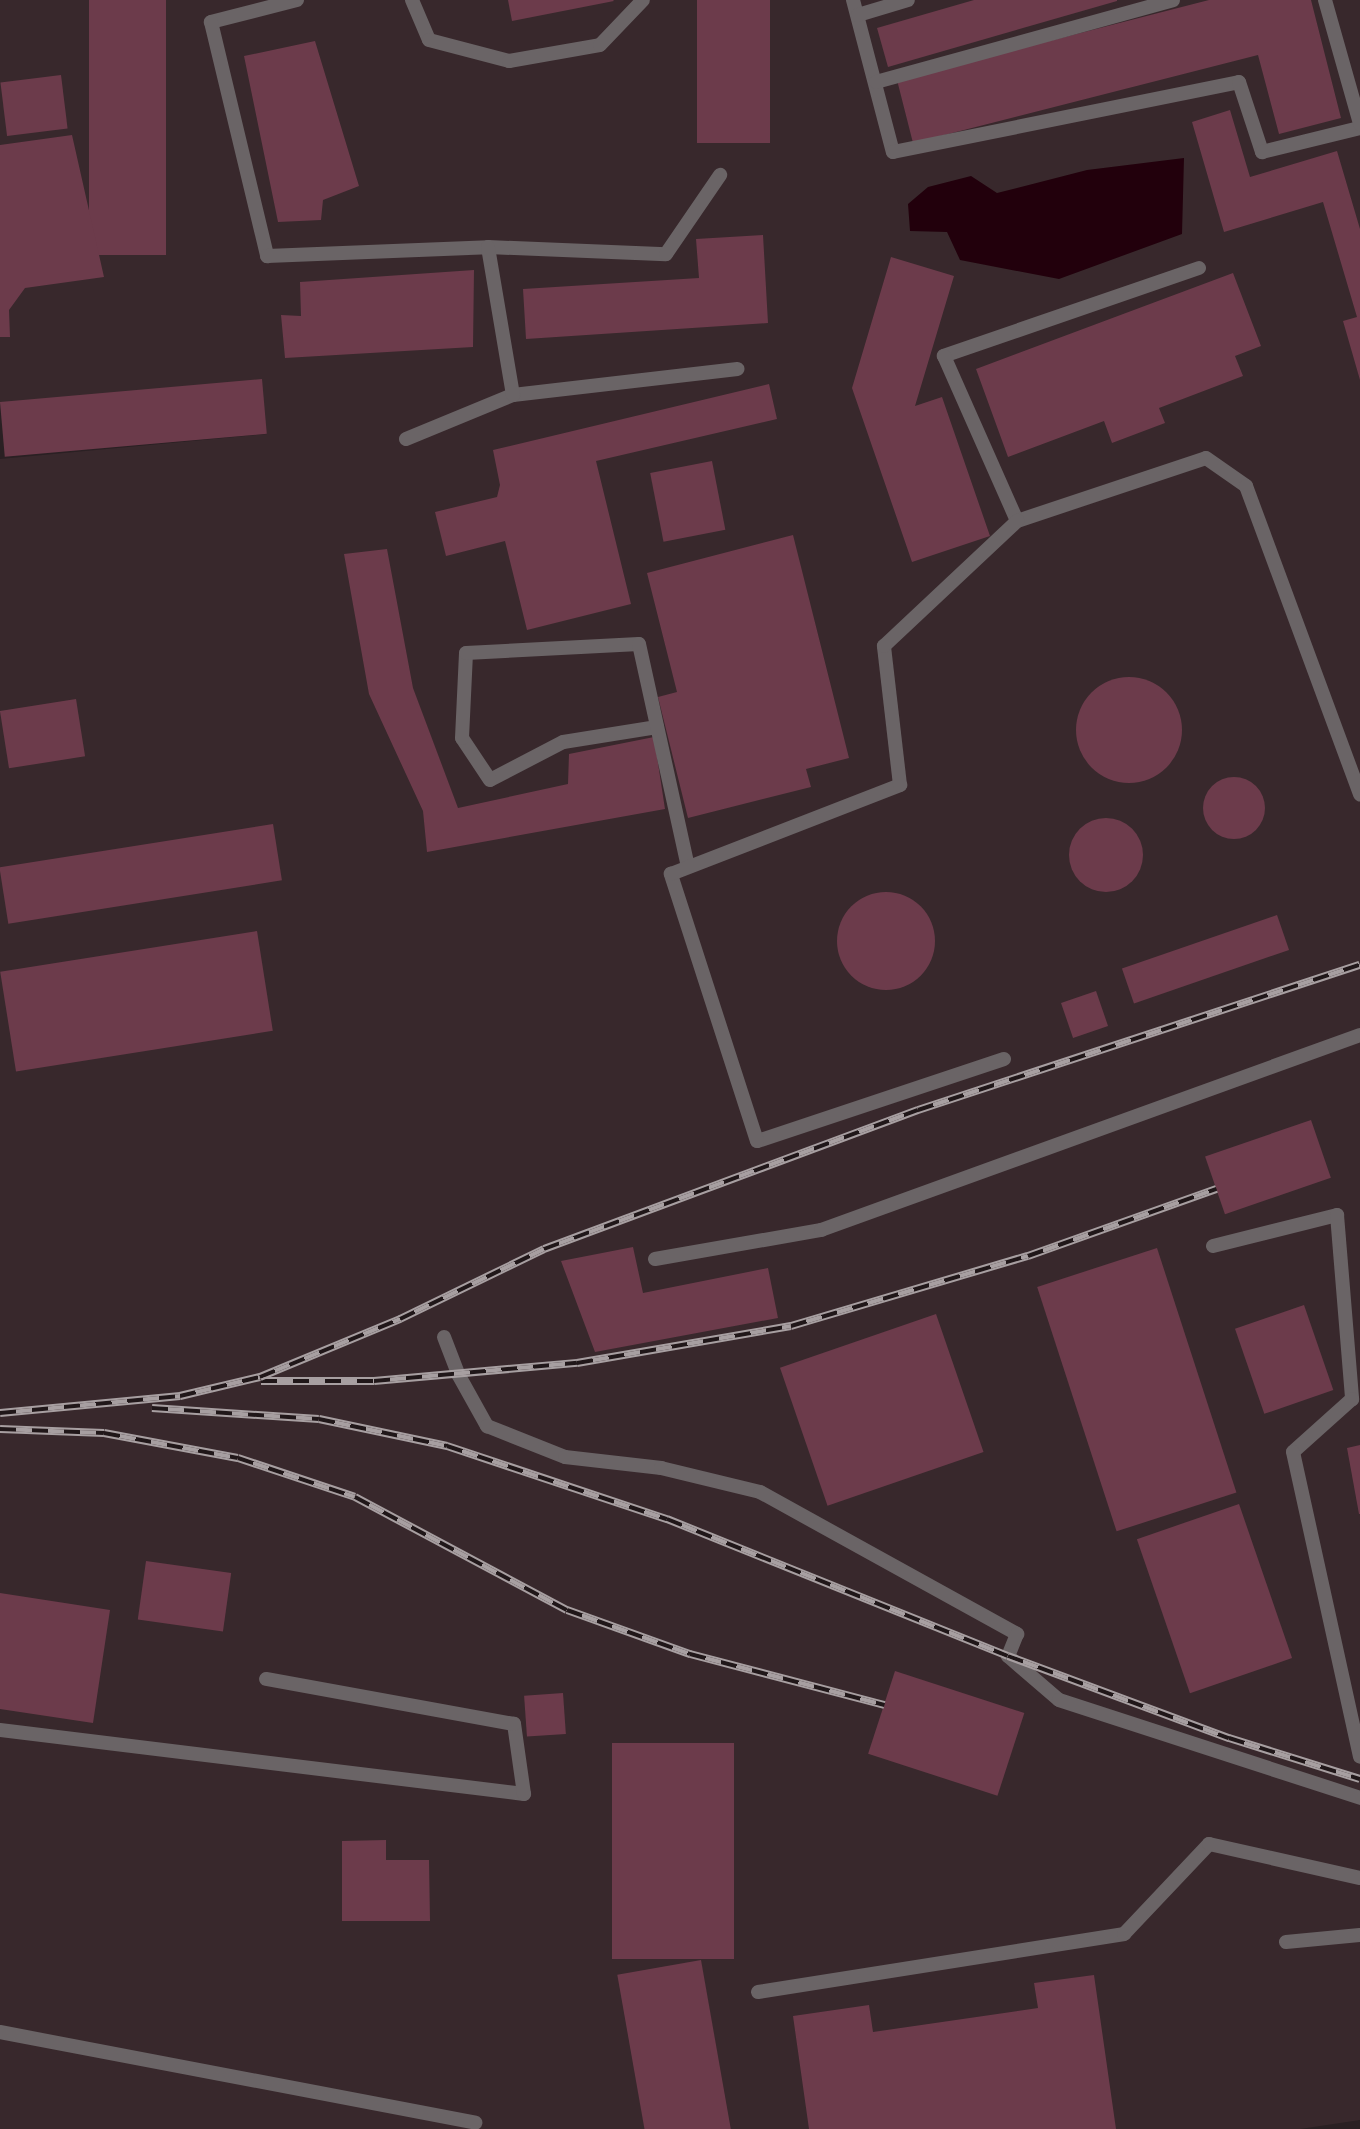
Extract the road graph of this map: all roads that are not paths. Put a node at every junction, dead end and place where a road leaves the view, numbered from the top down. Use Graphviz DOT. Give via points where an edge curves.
graph roads {
  1 [pos="297,0"];
  2 [pos="412,0"];
  3 [pos="643,0"];
  4 [pos="853,0"];
  5 [pos="908,0"];
  6 [pos="1172,0"];
  7 [pos="1325,0"];
  8 [pos="858,15"];
  9 [pos="876,82"];
  10 [pos="1360,126"];
  11 [pos="720,174"];
  12 [pos="488,247"];
  13 [pos="1199,268"];
  14 [pos="738,369"];
  15 [pos="513,395"];
  16 [pos="406,439"];
  17 [pos="1017,521"];
  18 [pos="657,727"];
  19 [pos="1360,795"];
  20 [pos="688,866"];
  21 [pos="1360,1035"];
  22 [pos="1004,1059"];
  23 [pos="1213,1246"];
  24 [pos="654,1259"];
  25 [pos="444,1336"];
  26 [pos="265,1679"];
  27 [pos="0,1730"];
  28 [pos="1360,1756"];
  29 [pos="1360,1798"];
  30 [pos="1360,1878"];
  31 [pos="1360,1935"];
  32 [pos="1286,1942"];
  33 [pos="758,1993"];
  34 [pos="0,2032"];
  35 [pos="475,2123"];
  1 -- 12 [label="lane" via="211,22 267,256"];
  2 -- 3 [label="lane" via="429,40 509,61 600,45"];
  4 -- 8 [label="lane"];
  5 -- 8 [label="lane"];
  6 -- 9 [label="lane"];
  7 -- 10 [label="lane"];
  8 -- 9 [label="lane"];
  9 -- 10 [label="lane" via="894,152 1239,82 1262,152"];
  11 -- 12 [label="lane" via="666,254"];
  12 -- 15 [label="lane"];
  13 -- 17 [label="lane" via="944,356"];
  14 -- 15 [label="lane"];
  15 -- 16 [label="lane"];
  17 -- 19 [label="lane" via="1206,458 1246,486"];
  17 -- 20 [label="lane" via="884,646 900,785"];
  18 -- 18 [label="lane" via="639,644 466,653 462,738 490,780 563,742"];
  18 -- 20 [label="lane"];
  20 -- 22 [label="lane" via="671,874 757,1141"];
  21 -- 24 [label="lane" via="821,1230"];
  23 -- 28 [label="lane" via="1337,1215 1352,1399 1293,1452"];
  25 -- 29 [label="lane" via="458,1374 487,1426 565,1457 661,1468 760,1492 1017,1634 1008,1656 1059,1700"];
  26 -- 27 [label="lane" via="514,1724 524,1794"];
  30 -- 33 [label="lane" via="1209,1844 1124,1934"];
  31 -- 32 [label="lane"];
  34 -- 35 [label="lane"];
}
